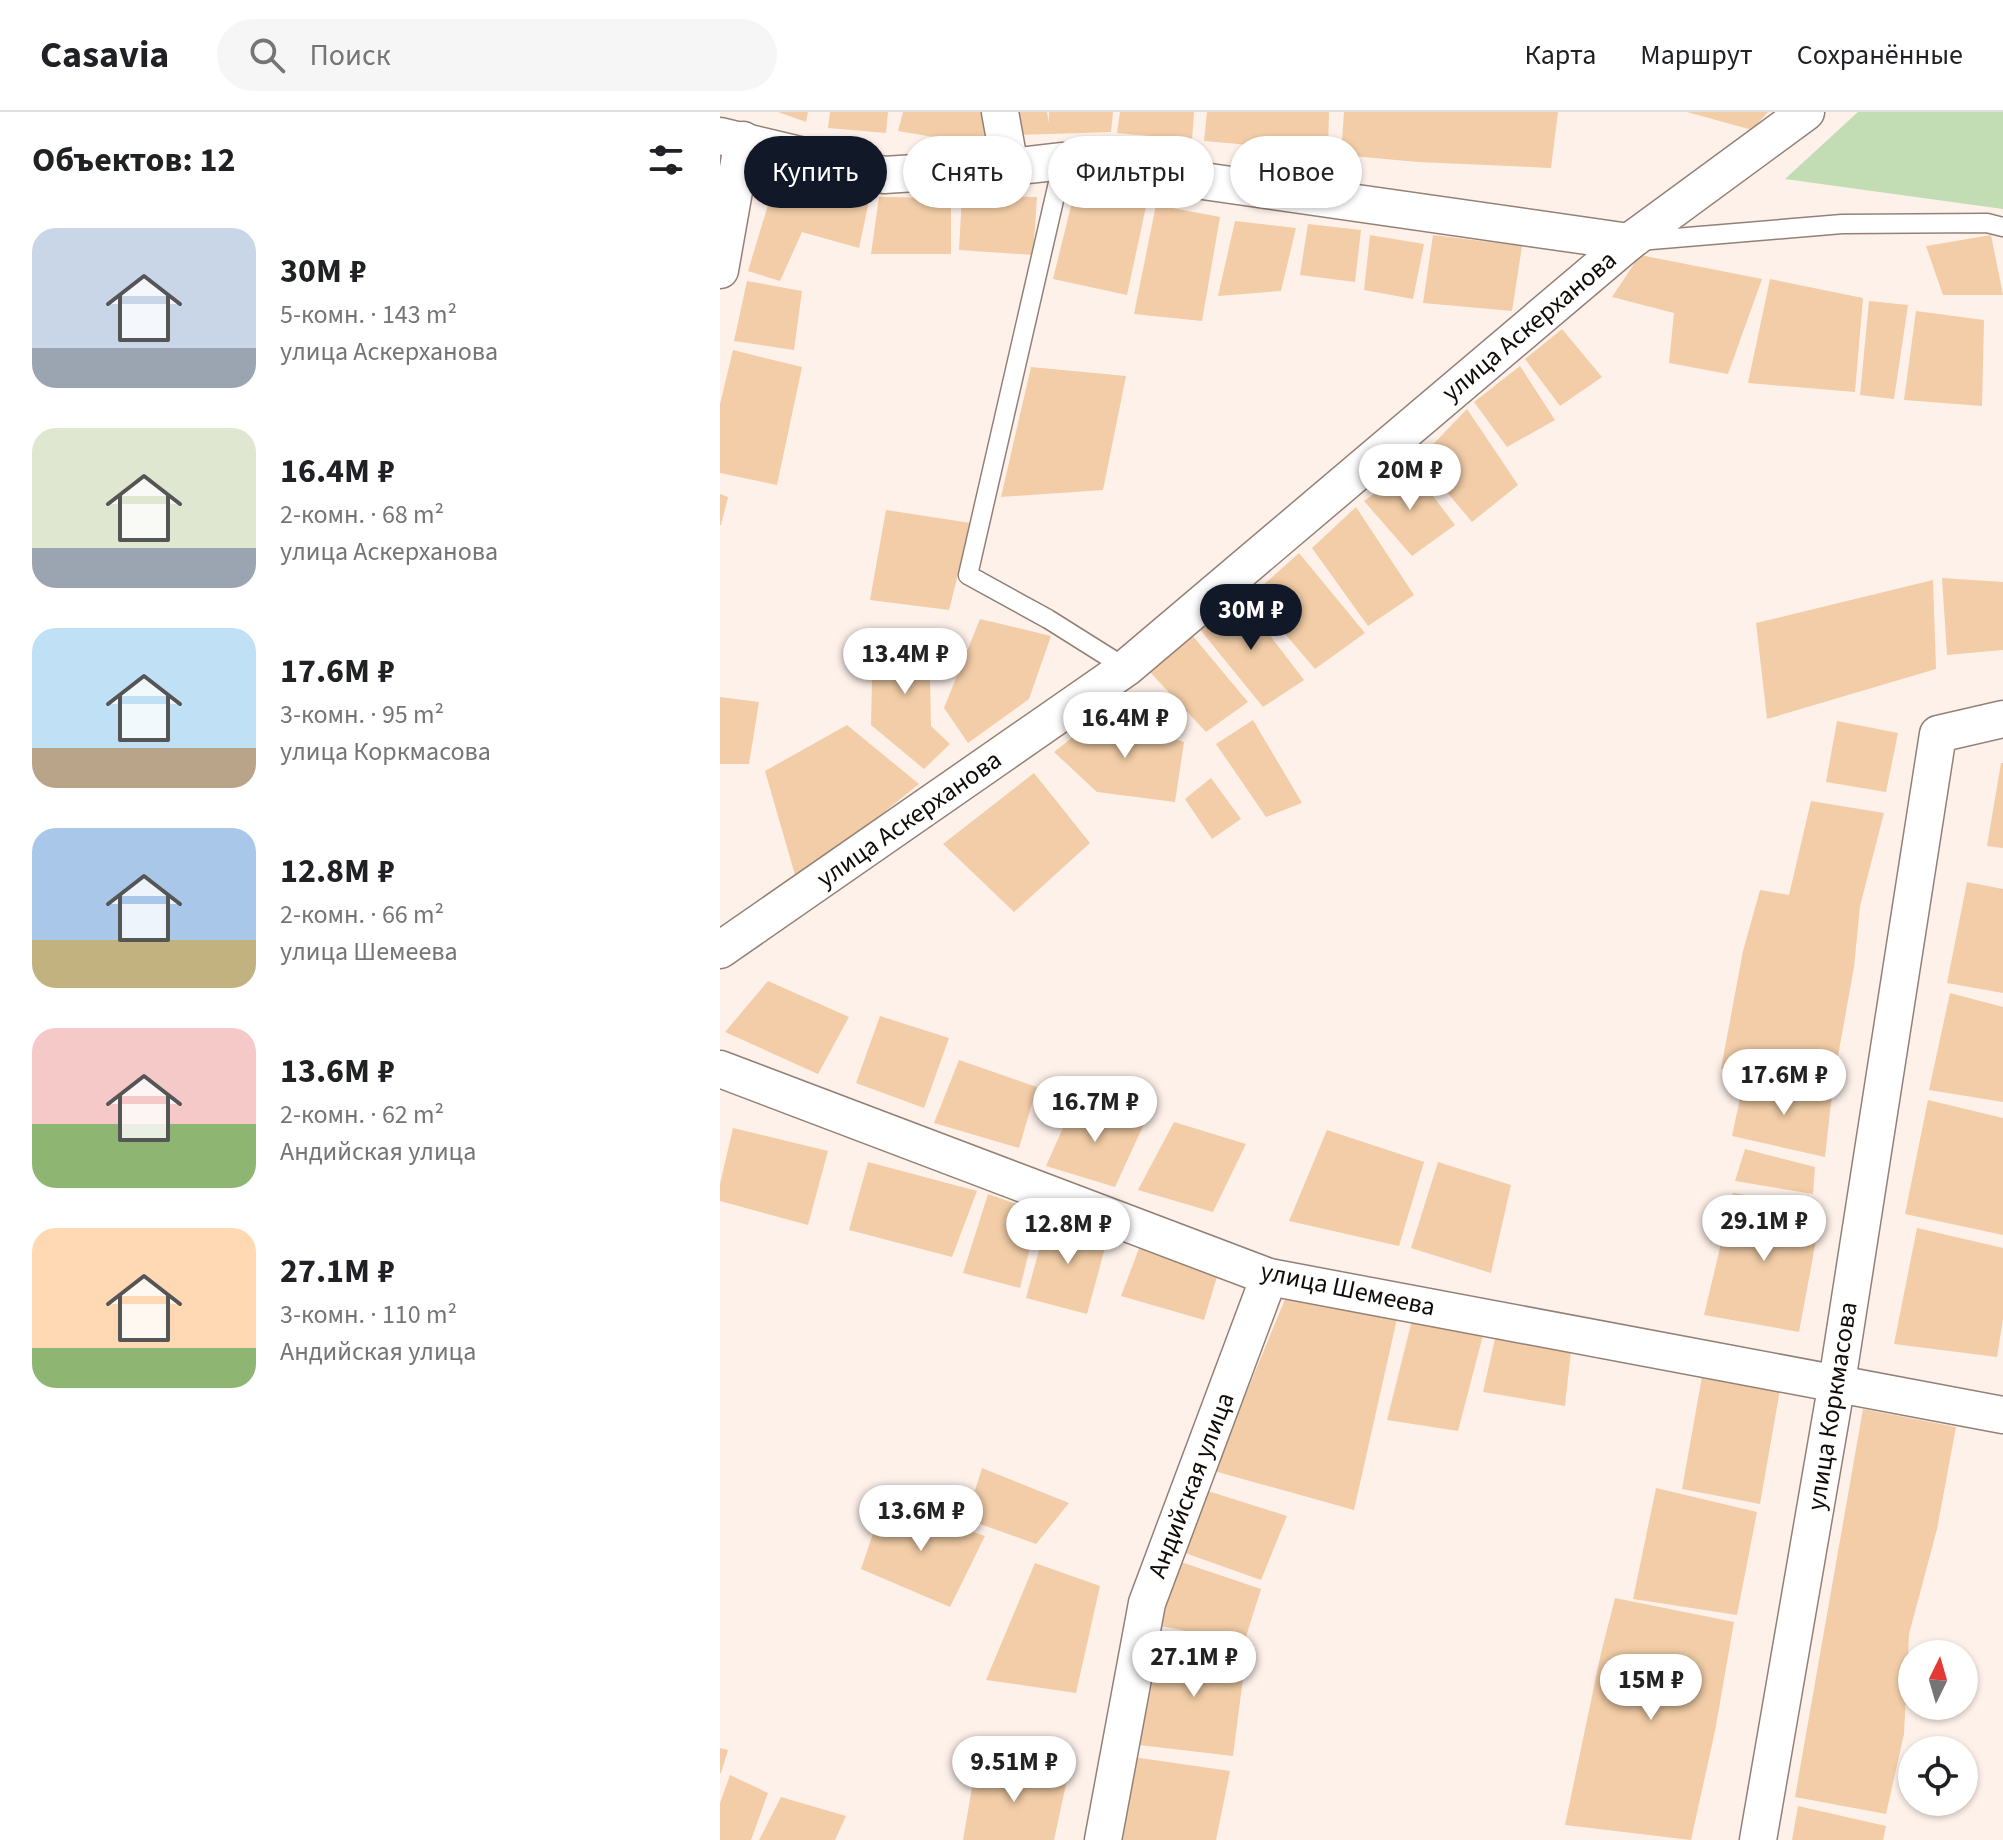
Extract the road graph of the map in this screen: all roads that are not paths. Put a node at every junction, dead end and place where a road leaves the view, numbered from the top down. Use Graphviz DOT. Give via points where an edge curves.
graph roads {
  1 [pos="1000,112"];
  2 [pos="1806,112"];
  3 [pos="1004,136"];
  4 [pos="732,138"];
  5 [pos="903,174"];
  6 [pos="1214,183"];
  7 [pos="1052,208"];
  8 [pos="2003,227"];
  9 [pos="1629,242"];
  10 [pos="720,270"];
  11 [pos="1126,668"];
  12 [pos="2003,719"];
  13 [pos="720,950"];
  14 [pos="720,1069"];
  15 [pos="1269,1277"];
  16 [pos="1837,1382"];
  17 [pos="2003,1415"];
  18 [pos="1103,1840"];
  19 [pos="1758,1840"];
  1 -- 3 [label="street"];
  2 -- 9 [label="street, улица Аскерханова"];
  4 -- 5 [label="street" via="884,175"];
  4 -- 10 [label="street"];
  6 -- 9 [label="street"];
  7 -- 11 [label="lane" via="968,575"];
  8 -- 9 [label="lane" via="1842,224"];
  9 -- 11 [label="street, улица Аскерханова"];
  11 -- 13 [label="street, улица Аскерханова"];
  12 -- 16 [label="street, улица Коркмасова" via="1938,734"];
  14 -- 15 [label="street, улица Шемеева"];
  15 -- 16 [label="street, улица Шемеева"];
  15 -- 18 [label="street, Андийская улица" via="1147,1603"];
  16 -- 17 [label="street, улица Шемеева"];
  16 -- 19 [label="street, улица Коркмасова"];
}
